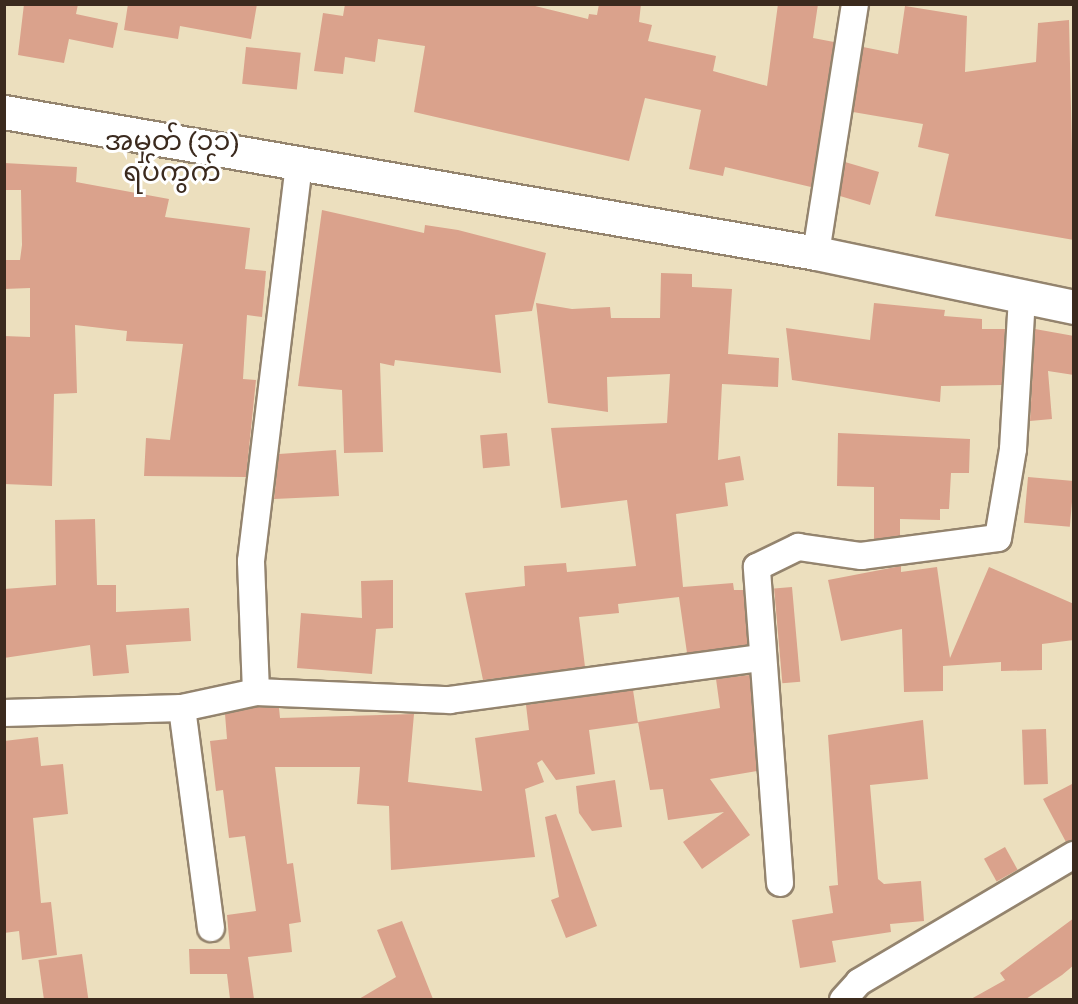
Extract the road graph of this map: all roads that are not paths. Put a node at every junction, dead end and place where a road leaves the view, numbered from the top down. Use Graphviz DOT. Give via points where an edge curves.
graph roads {
  1 [pos="855,4"];
  2 [pos="4,112"];
  3 [pos="299,164"];
  4 [pos="816,253"];
  5 [pos="1022,299"];
  6 [pos="1074,307"];
  7 [pos="761,658"];
  8 [pos="256,692"];
  9 [pos="182,708"];
  10 [pos="4,713"];
  11 [pos="1074,855"];
  12 [pos="780,883"];
  13 [pos="211,928"];
  14 [pos="843,999"];
  1 -- 4 [label="street"];
  2 -- 3 [label="main road"];
  3 -- 4 [label="main road"];
  3 -- 8 [label="street" via="251,561"];
  4 -- 5 [label="main road"];
  5 -- 6 [label="main road"];
  5 -- 7 [label="street" via="1013,449 998,538 861,556 798,547 757,567"];
  7 -- 8 [label="street" via="450,700"];
  7 -- 12 [label="street"];
  8 -- 9 [label="street"];
  9 -- 10 [label="street"];
  9 -- 13 [label="street"];
  11 -- 14 [label="street" via="860,982"];
}
